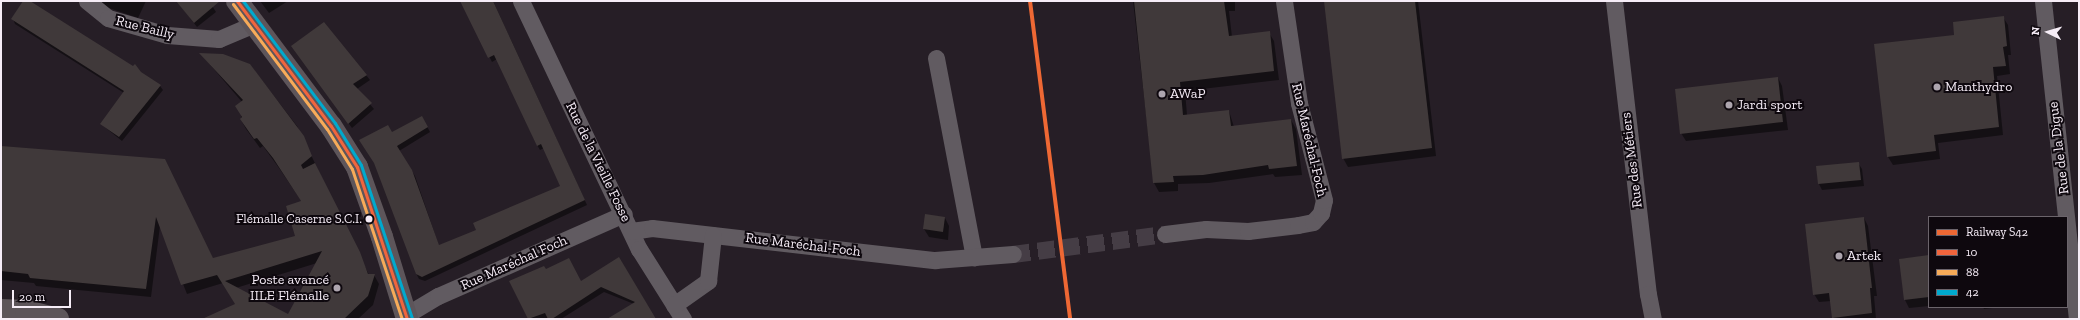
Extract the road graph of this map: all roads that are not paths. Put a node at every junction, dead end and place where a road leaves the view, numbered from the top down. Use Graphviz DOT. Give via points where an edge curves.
graph roads {
  1 [pos="87,1"];
  2 [pos="237,1"];
  3 [pos="521,1"];
  4 [pos="1284,1"];
  5 [pos="1614,1"];
  6 [pos="2043,1"];
  7 [pos="254,24"];
  8 [pos="936,58"];
  9 [pos="624,214"];
  10 [pos="2067,216"];
  11 [pos="2068,228"];
  12 [pos="631,231"];
  13 [pos="1165,234"];
  14 [pos="713,235"];
  15 [pos="1012,254"];
  16 [pos="974,257"];
  17 [pos="1,310"];
  18 [pos="679,312"];
  19 [pos="405,318"];
  20 [pos="58,319"];
  21 [pos="1653,319"];
  22 [pos="2078,319"];
  1 -- 7 [label="street, Rue Bailly" via="108,18 167,35 219,39"];
  2 -- 7 [label="street"];
  3 -- 9 [label="street, Rue de la Vieille Fosse"];
  4 -- 13 [label="street, Rue Maréchal-Foch" via="1299,103 1324,200 1321,213 1313,222 1298,225 1248,231 1206,229"];
  5 -- 21 [label="street, Rue des Métiers"];
  6 -- 10 [label="street, Rue de la Digue"];
  7 -- 19 [label="street" via="331,126 357,167 382,237"];
  8 -- 16 [label="street"];
  9 -- 12 [label="street, Rue de la Vieille Fosse"];
  9 -- 19 [label="street, Rue Maréchal Foch" via="438,296"];
  11 -- 22 [label="street, Rue de la Digue"];
  12 -- 14 [label="street, Rue Maréchal-Foch" via="652,228"];
  12 -- 18 [label="street, Rue de la Vieille Fosse"];
  14 -- 16 [label="street, Rue Maréchal-Foch" via="913,259 955,260"];
  14 -- 18 [label="street" via="708,281"];
  15 -- 16 [label="street, Rue Maréchal-Foch"];
  17 -- 20 [label="street" via="26,311"];
}
